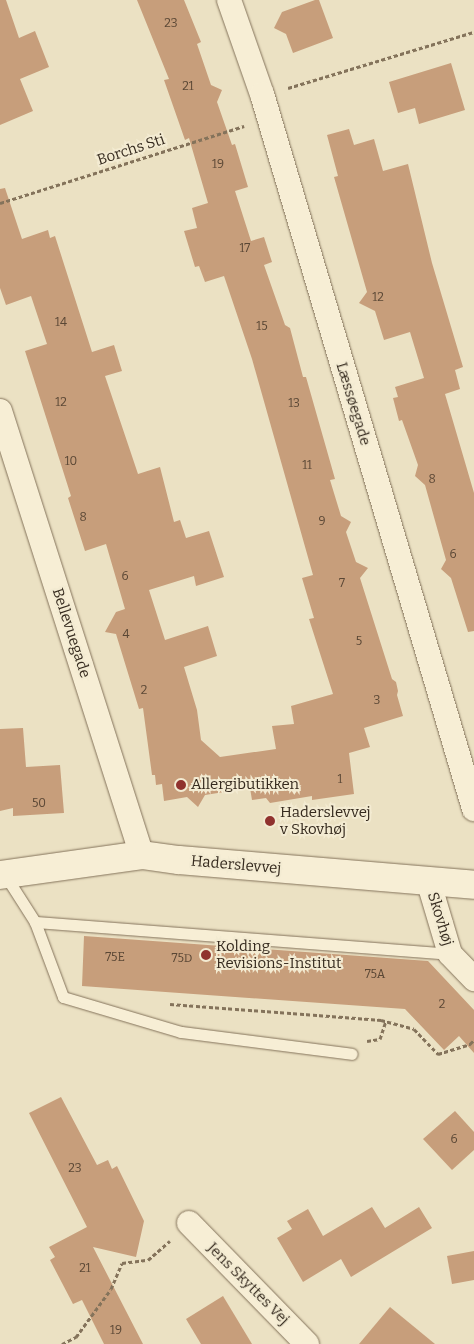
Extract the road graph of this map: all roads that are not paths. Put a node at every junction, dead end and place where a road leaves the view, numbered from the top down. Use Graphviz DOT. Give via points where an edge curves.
graph roads {
  1 [pos="229,0"];
  2 [pos="0,411"];
  3 [pos="474,809"];
  4 [pos="142,855"];
  5 [pos="2,875"];
  6 [pos="428,880"];
  7 [pos="474,884"];
  8 [pos="35,922"];
  9 [pos="450,954"];
  10 [pos="474,979"];
  11 [pos="352,1054"];
  12 [pos="188,1223"];
  13 [pos="307,1344"];
  1 -- 3 [label="street, Læssøegade" via="262,94"];
  2 -- 4 [label="street, Bellevuegade"];
  4 -- 5 [label="street, Haderslevvej"];
  4 -- 6 [label="street, Haderslevvej"];
  5 -- 8 [label="lane"];
  6 -- 7 [label="street, Haderslevvej"];
  6 -- 9 [label="street, Skovhøj"];
  8 -- 9 [label="lane"];
  8 -- 11 [label="lane" via="63,997 181,1032"];
  9 -- 10 [label="street, Skovhøj"];
  12 -- 13 [label="street, Jens Skyttes Vej"];
}
